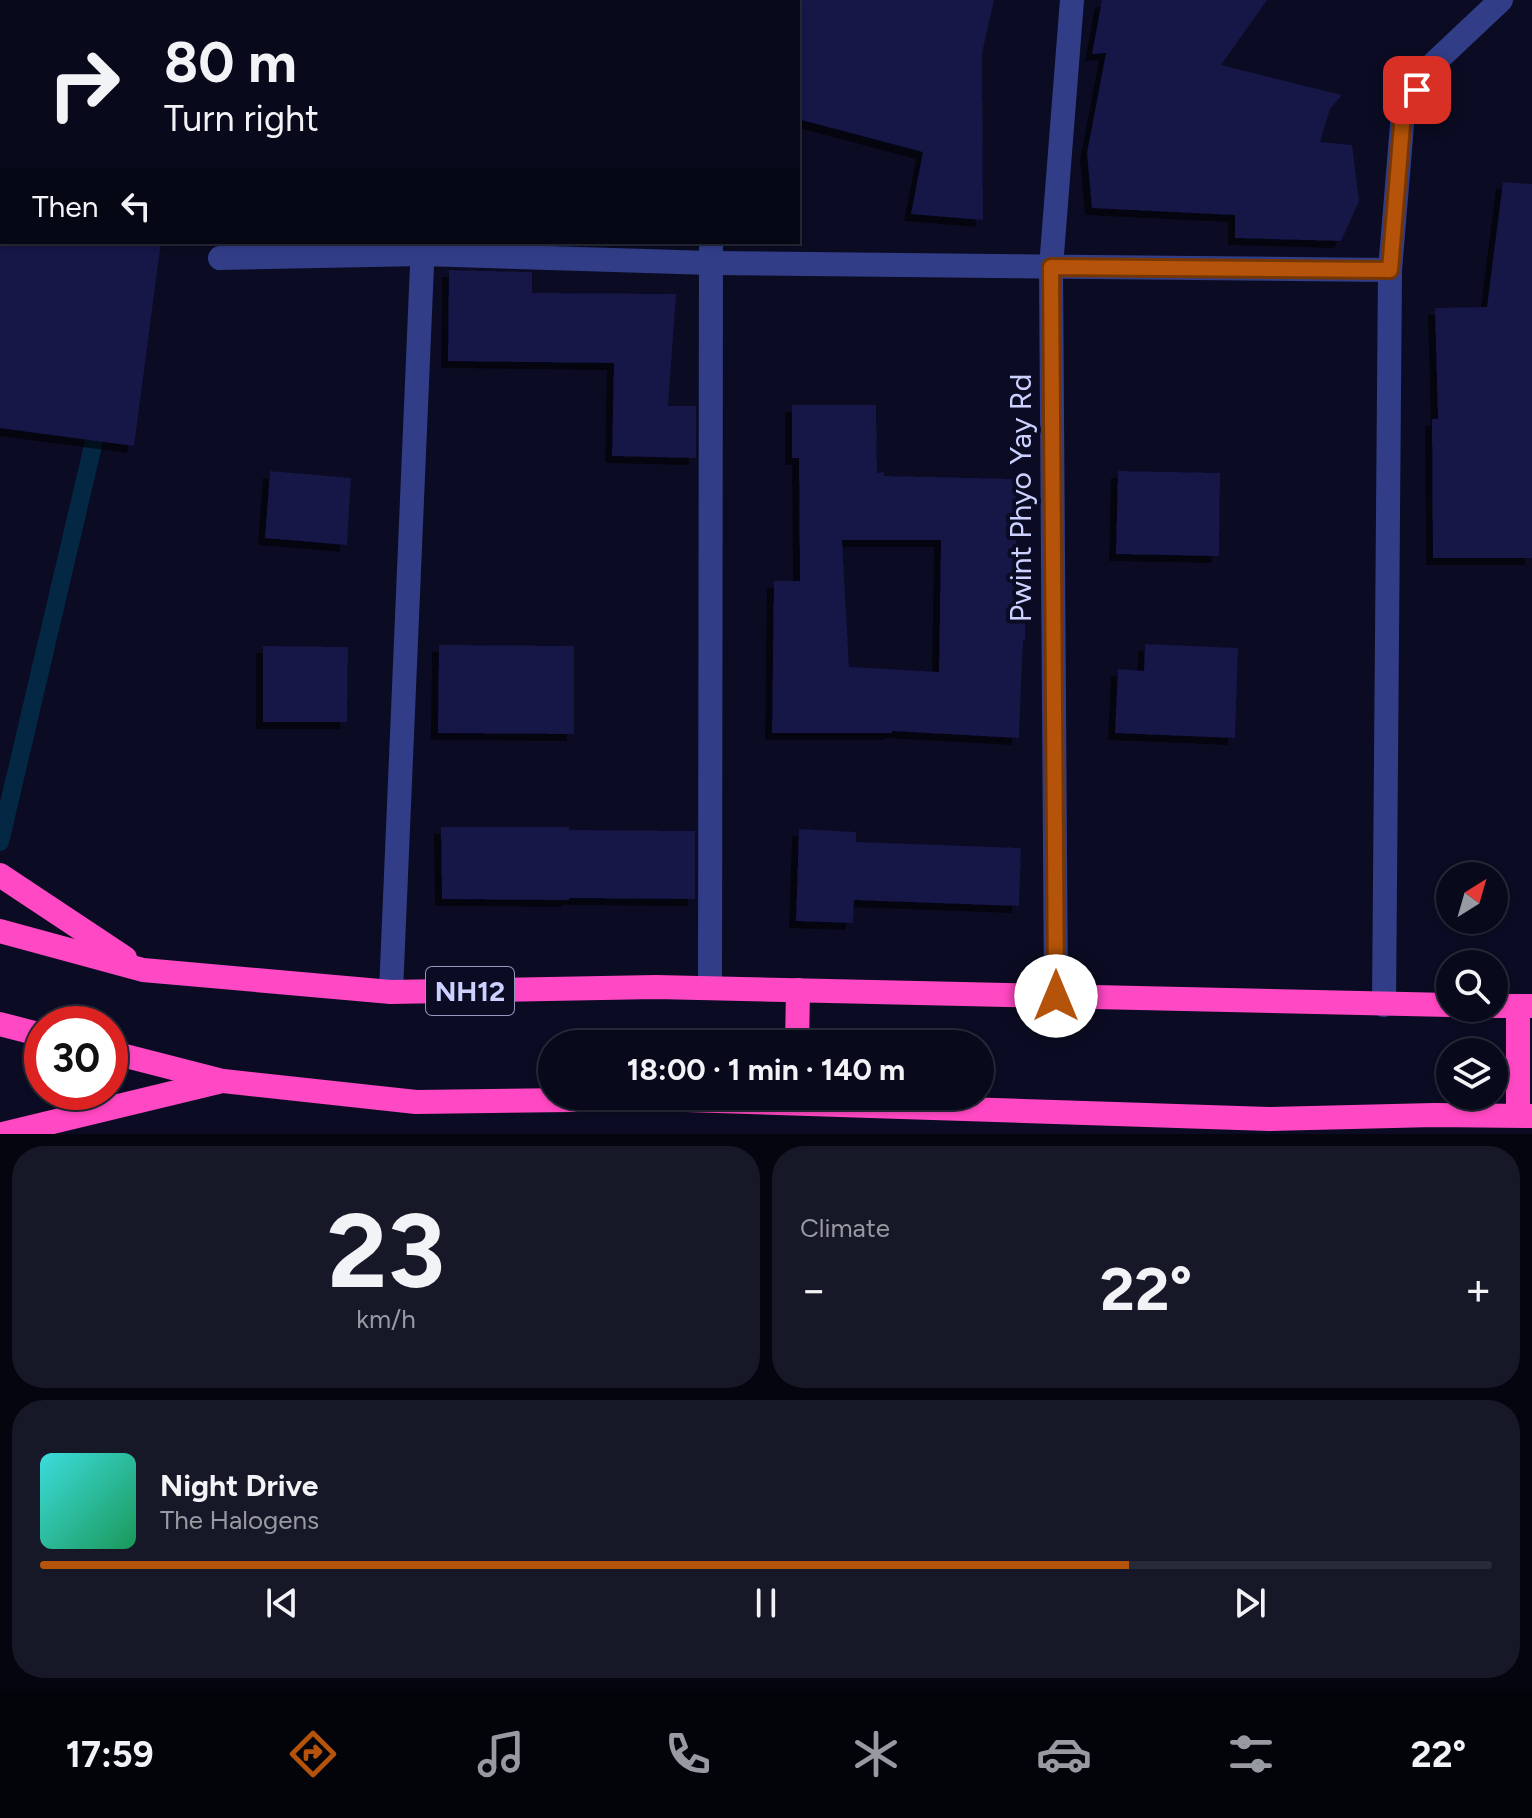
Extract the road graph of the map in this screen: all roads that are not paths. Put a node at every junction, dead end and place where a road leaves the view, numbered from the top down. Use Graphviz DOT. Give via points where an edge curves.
graph roads {
  1 [pos="1072,0"];
  2 [pos="1501,0"];
  3 [pos="423,248"];
  4 [pos="711,252"];
  5 [pos="220,258"];
  6 [pos="1051,267"];
  7 [pos="1390,270"];
  8 [pos="0,875"];
  9 [pos="0,931"];
  10 [pos="143,970"];
  11 [pos="710,988"];
  12 [pos="798,990"];
  13 [pos="391,992"];
  14 [pos="1056,996"];
  15 [pos="1384,1005"];
  16 [pos="1436,1005"];
  17 [pos="1515,1006"];
  18 [pos="0,1024"];
  19 [pos="24,1030"];
  20 [pos="797,1030"];
  21 [pos="128,1057"];
  22 [pos="223,1081"];
  23 [pos="538,1100"];
  24 [pos="978,1110"];
  25 [pos="1525,1116"];
  26 [pos="1268,1126"];
  27 [pos="3,1134"];
  1 -- 6 [label="street, Pwint Phyo Yay Rd"];
  2 -- 7 [label="street" via="1431,66 1403,113"];
  3 -- 4 [label="street"];
  3 -- 5 [label="street"];
  3 -- 13 [label="street"];
  4 -- 6 [label="street"];
  4 -- 11 [label="street"];
  6 -- 7 [label="street"];
  6 -- 14 [label="street, Pwint Phyo Yay Rd"];
  7 -- 15 [label="street"];
  8 -- 10 [label="highway"];
  9 -- 10 [label="highway, NH12"];
  10 -- 13 [label="highway, NH12"];
  11 -- 12 [label="highway, NH12"];
  11 -- 13 [label="highway, NH12"];
  12 -- 14 [label="highway, NH12"];
  12 -- 20 [label="highway"];
  14 -- 15 [label="highway, NH12"];
  15 -- 16 [label="highway, NH12"];
  17 -- 25 [label="highway"];
  18 -- 19 [label="highway"];
  21 -- 22 [label="highway"];
  22 -- 23 [label="highway" via="416,1102"];
  22 -- 27 [label="highway"];
  24 -- 26 [label="highway"];
  25 -- 26 [label="highway" via="1434,1115"];
}
